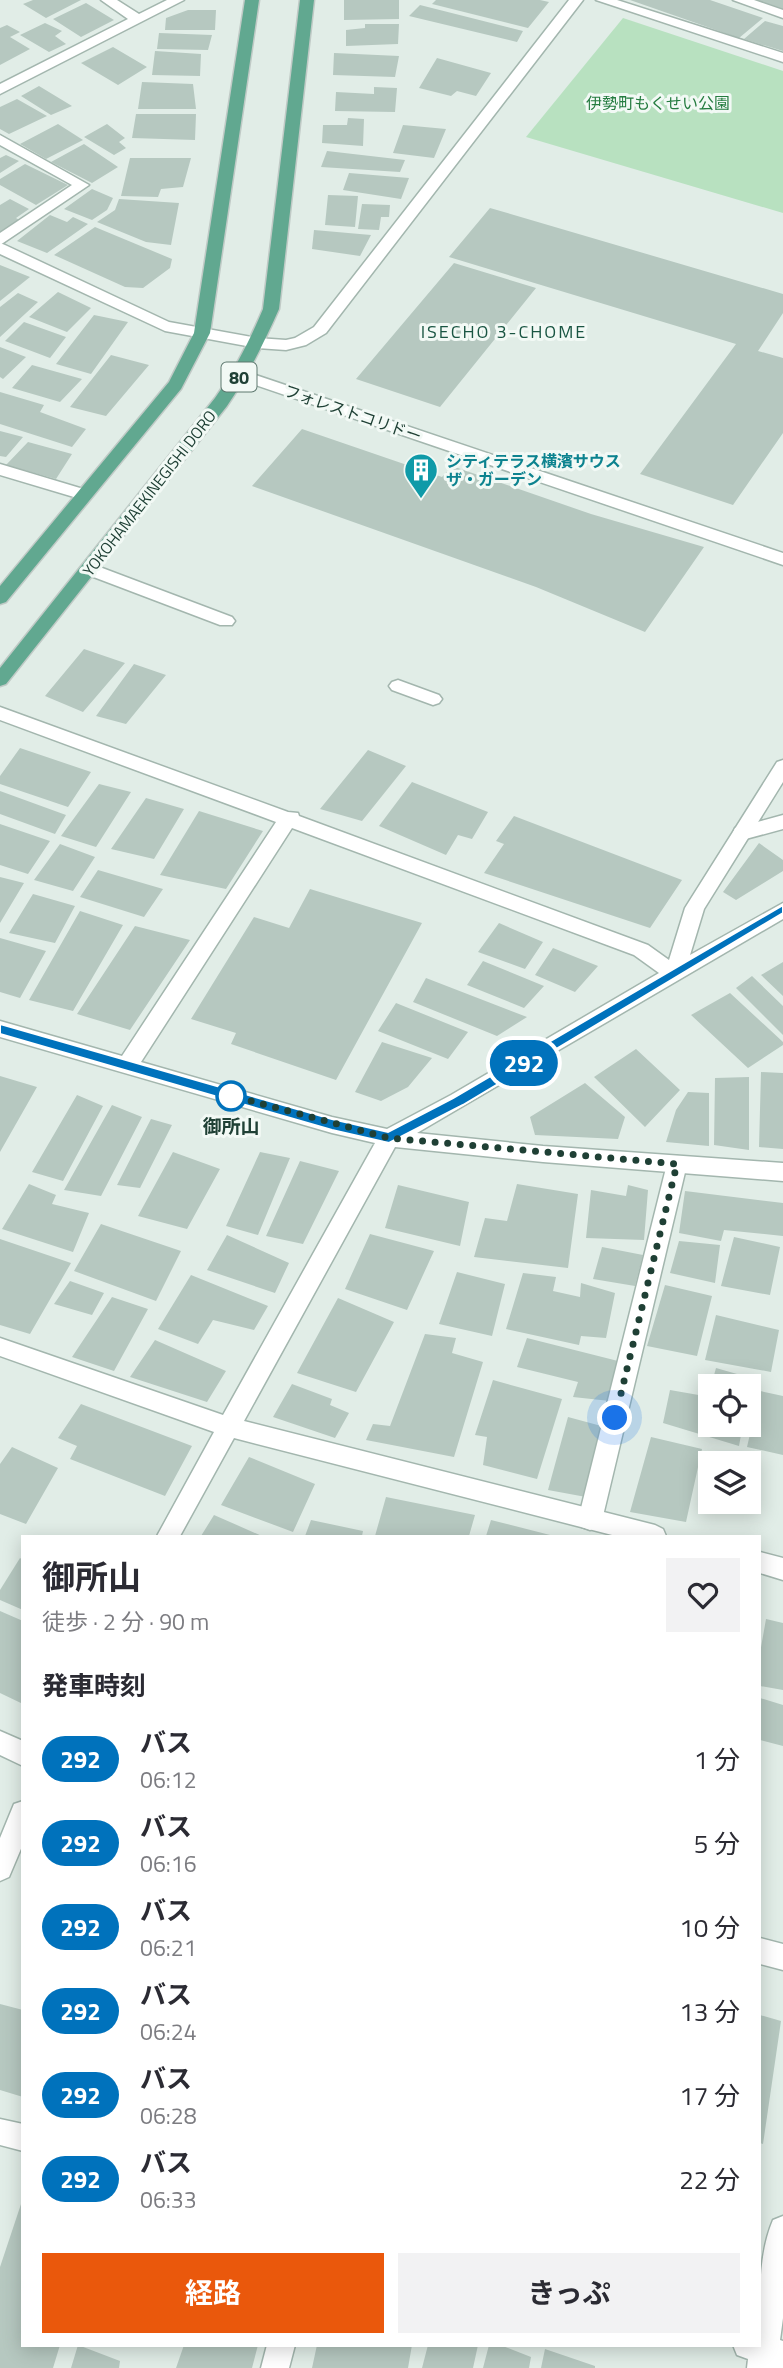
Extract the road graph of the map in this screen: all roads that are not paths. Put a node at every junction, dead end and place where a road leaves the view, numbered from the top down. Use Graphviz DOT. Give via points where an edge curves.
graph roads {
  1 [pos="108,0"];
  2 [pos="177,0"];
  3 [pos="252,0"];
  4 [pos="307,0"];
  5 [pos="576,0"];
  6 [pos="603,0"];
  7 [pos="740,0"];
  8 [pos="783,14"];
  9 [pos="137,19"];
  10 [pos="783,58"];
  11 [pos="0,90"];
  12 [pos="0,139"];
  13 [pos="0,240"];
  14 [pos="0,248"];
  15 [pos="202,333"];
  16 [pos="257,343"];
  17 [pos="241,375"];
  18 [pos="0,469"];
  19 [pos="85,495"];
  20 [pos="783,559"];
  21 [pos="89,569"];
  22 [pos="0,598"];
  23 [pos="226,621"];
  24 [pos="0,680"];
  25 [pos="398,686"];
  26 [pos="433,699"];
  27 [pos="0,713"];
  28 [pos="783,767"];
  29 [pos="291,818"];
  30 [pos="783,822"];
  31 [pos="742,833"];
  32 [pos="783,910"];
  33 [pos="674,974"];
  34 [pos="0,1029"];
  35 [pos="127,1066"];
  36 [pos="389,1138"];
  37 [pos="677,1164"];
  38 [pos="783,1172"];
  39 [pos="0,1348"];
  40 [pos="229,1427"];
  41 [pos="590,1520"];
  42 [pos="169,1535"];
  43 [pos="652,1535"];
  44 [pos="761,1563"];
  45 [pos="783,1569"];
  46 [pos="0,1743"];
  47 [pos="21,1753"];
  48 [pos="21,1818"];
  49 [pos="0,1868"];
  50 [pos="761,1951"];
  51 [pos="783,1957"];
  52 [pos="0,2132"];
  53 [pos="21,2137"];
  54 [pos="783,2231"];
  55 [pos="280,2347"];
  56 [pos="764,2355"];
  57 [pos="275,2368"];
  1 -- 9 [label="street"];
  2 -- 9 [label="street"];
  3 -- 15 [label="main road"];
  4 -- 16 [label="main road, YOKOHAMAEKINEGISHI DORO / 80" via="271,309"];
  5 -- 16 [label="street" via="320,330 286,345"];
  6 -- 10 [label="street"];
  7 -- 8 [label="street"];
  9 -- 11 [label="street"];
  12 -- 13 [label="street" via="82,185"];
  14 -- 15 [label="street" via="165,326"];
  15 -- 16 [label="street"];
  15 -- 19 [label="main road" via="175,385"];
  16 -- 17 [label="main road, YOKOHAMAEKINEGISHI DORO / 80"];
  17 -- 20 [label="street, フォレストコリドー"];
  17 -- 21 [label="main road, YOKOHAMAEKINEGISHI DORO / 80"];
  18 -- 19 [label="street"];
  19 -- 22 [label="main road"];
  21 -- 23 [label="street"];
  21 -- 24 [label="main road, YOKOHAMAEKINEGISHI DORO / 80"];
  25 -- 26 [label="street"];
  27 -- 29 [label="street"];
  28 -- 31 [label="street"];
  29 -- 33 [label="street" via="640,950"];
  29 -- 35 [label="street"];
  30 -- 31 [label="street"];
  31 -- 33 [label="street" via="695,908"];
  32 -- 33 [label="street"];
  33 -- 36 [label="street"];
  34 -- 35 [label="street"];
  35 -- 36 [label="street"];
  36 -- 37 [label="street"];
  36 -- 40 [label="street"];
  37 -- 38 [label="street"];
  37 -- 41 [label="street"];
  39 -- 40 [label="street"];
  40 -- 41 [label="street"];
  40 -- 42 [label="street"];
  41 -- 43 [label="street"];
  44 -- 45 [label="street"];
  46 -- 47 [label="street"];
  48 -- 49 [label="street"];
  50 -- 51 [label="street"];
  52 -- 53 [label="street"];
  54 -- 56 [label="street"];
  55 -- 57 [label="street"];
}
